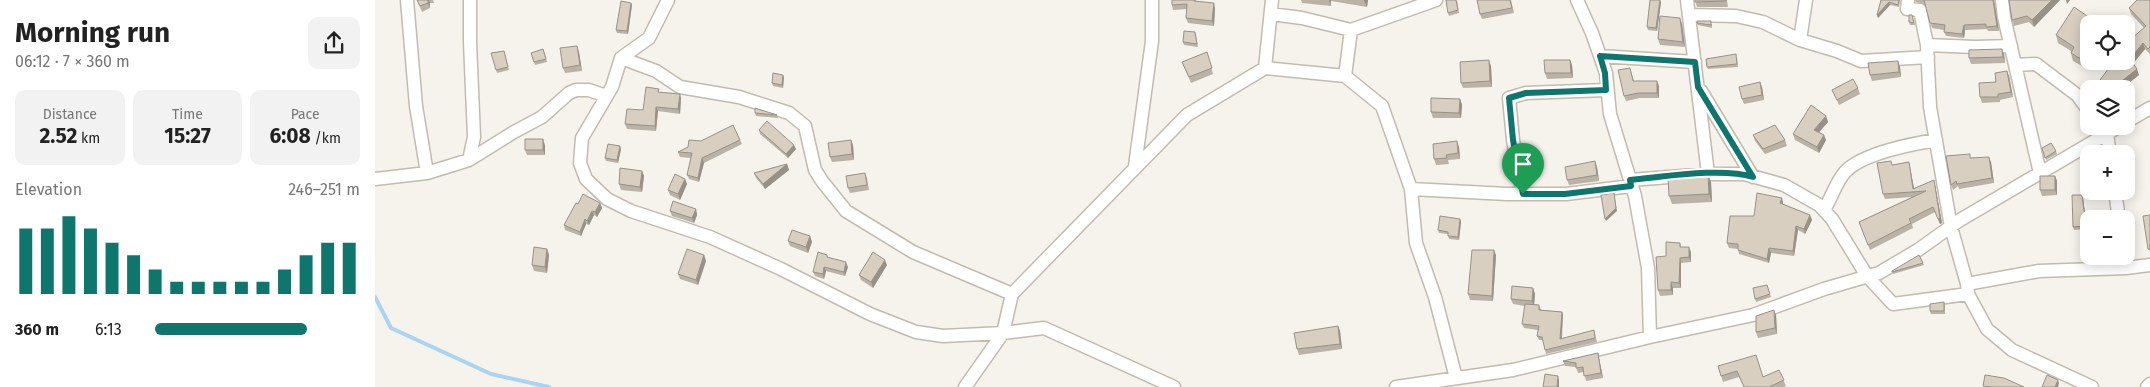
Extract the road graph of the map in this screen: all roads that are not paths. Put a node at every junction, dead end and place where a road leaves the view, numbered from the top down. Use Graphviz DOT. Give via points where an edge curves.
graph roads {
  1 [pos="407,0"];
  2 [pos="470,0"];
  3 [pos="668,0"];
  4 [pos="1152,0"];
  5 [pos="1272,0"];
  6 [pos="1435,0"];
  7 [pos="1577,0"];
  8 [pos="1687,0"];
  9 [pos="1806,0"];
  10 [pos="1908,0"];
  11 [pos="2002,0"];
  12 [pos="1271,14"];
  13 [pos="1689,14"];
  14 [pos="1351,30"];
  15 [pos="1800,40"];
  16 [pos="2011,46"];
  17 [pos="1928,51"];
  18 [pos="1600,56"];
  19 [pos="621,58"];
  20 [pos="1695,62"];
  21 [pos="2015,65"];
  22 [pos="1265,68"];
  23 [pos="1345,76"];
  24 [pos="1698,87"];
  25 [pos="1606,90"];
  26 [pos="606,96"];
  27 [pos="2080,100"];
  28 [pos="2150,108"];
  29 [pos="2135,117"];
  30 [pos="2097,135"];
  31 [pos="1936,140"];
  32 [pos="469,160"];
  33 [pos="1135,166"];
  34 [pos="427,173"];
  35 [pos="2040,173"];
  36 [pos="1708,174"];
  37 [pos="1753,177"];
  38 [pos="375,178"];
  39 [pos="1631,183"];
  40 [pos="1411,189"];
  41 [pos="1523,194"];
  42 [pos="1824,210"];
  43 [pos="1951,227"];
  44 [pos="2135,264"];
  45 [pos="2096,265"];
  46 [pos="2150,266"];
  47 [pos="1867,276"];
  48 [pos="1968,289"];
  49 [pos="1012,294"];
  50 [pos="1003,333"];
  51 [pos="1650,337"];
  52 [pos="1456,378"];
  53 [pos="965,387"];
  54 [pos="1174,387"];
  55 [pos="1396,387"];
  56 [pos="2092,387"];
  1 -- 34 [label="street" via="416,106"];
  2 -- 32 [label="street" via="474,137"];
  3 -- 19 [label="street" via="649,38"];
  4 -- 33 [label="street" via="1152,41"];
  5 -- 12 [label="street"];
  6 -- 14 [label="street"];
  7 -- 18 [label="street"];
  8 -- 13 [label="street"];
  9 -- 15 [label="street"];
  10 -- 17 [label="street" via="1907,9 1920,10"];
  11 -- 16 [label="street"];
  12 -- 14 [label="street"];
  12 -- 22 [label="street"];
  13 -- 15 [label="street" via="1736,16 1763,22"];
  13 -- 20 [label="street"];
  14 -- 23 [label="street"];
  15 -- 17 [label="street" via="1861,62"];
  16 -- 17 [label="street"];
  16 -- 21 [label="street"];
  17 -- 31 [label="street"];
  18 -- 20 [label="street"];
  18 -- 25 [label="street"];
  19 -- 26 [label="street"];
  19 -- 49 [label="street" via="661,73 680,87 739,96 789,113 805,126 815,170 846,211 913,252"];
  20 -- 24 [label="street"];
  21 -- 27 [label="street" via="2036,64"];
  21 -- 35 [label="street"];
  22 -- 23 [label="street"];
  22 -- 33 [label="street" via="1187,115"];
  23 -- 40 [label="street" via="1382,106"];
  24 -- 36 [label="street"];
  24 -- 37 [label="street"];
  25 -- 39 [label="street"];
  25 -- 41 [label="street" via="1526,93 1509,98"];
  26 -- 32 [label="street" via="589,90 569,93 542,117"];
  26 -- 50 [label="street" via="582,138 580,163 586,179 607,199 631,211 719,241 870,314 916,332 943,336"];
  28 -- 29 [label="street"];
  30 -- 35 [label="street"];
  31 -- 42 [label="street" via="1891,148 1861,162 1845,172"];
  31 -- 43 [label="street"];
  32 -- 34 [label="street"];
  33 -- 49 [label="street"];
  34 -- 38 [label="street"];
  35 -- 43 [label="street"];
  36 -- 37 [label="street"];
  36 -- 39 [label="street"];
  37 -- 42 [label="street" via="1784,186"];
  39 -- 41 [label="street" via="1565,194"];
  39 -- 51 [label="street" via="1649,268"];
  40 -- 41 [label="street"];
  40 -- 52 [label="street" via="1416,243 1435,297"];
  42 -- 47 [label="street"];
  43 -- 47 [label="street" via="1879,273"];
  43 -- 48 [label="street"];
  44 -- 46 [label="street"];
  45 -- 48 [label="street" via="2039,271"];
  47 -- 48 [label="street" via="1893,304"];
  47 -- 51 [label="street" via="1753,315"];
  48 -- 56 [label="street" via="1987,328 2011,350"];
  49 -- 50 [label="street"];
  50 -- 53 [label="street"];
  50 -- 54 [label="street" via="1045,328"];
  51 -- 52 [label="street" via="1513,370"];
  52 -- 55 [label="street"];
}
